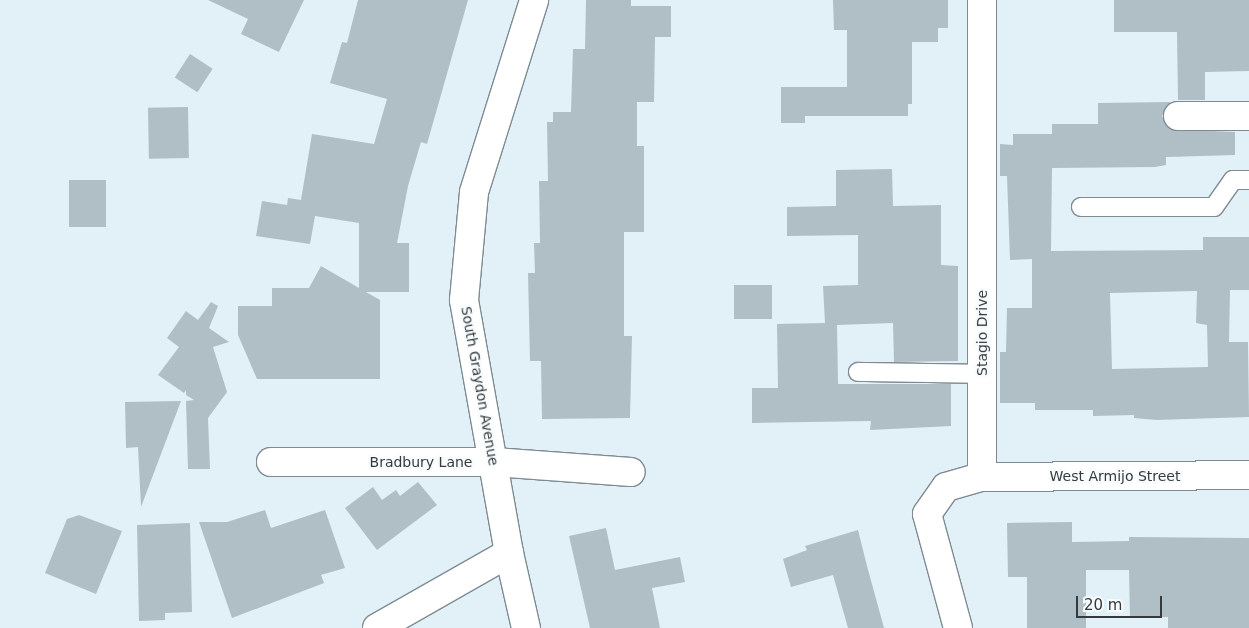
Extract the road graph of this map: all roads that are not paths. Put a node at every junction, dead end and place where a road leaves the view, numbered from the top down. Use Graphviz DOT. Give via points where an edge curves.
graph roads {
  1 [pos="534,0"];
  2 [pos="982,0"];
  3 [pos="1178,116"];
  4 [pos="1249,116"];
  5 [pos="1249,180"];
  6 [pos="1081,207"];
  7 [pos="858,372"];
  8 [pos="982,374"];
  9 [pos="271,462"];
  10 [pos="494,462"];
  11 [pos="631,472"];
  12 [pos="1249,475"];
  13 [pos="982,477"];
  14 [pos="509,553"];
  15 [pos="377,628"];
  16 [pos="526,628"];
  17 [pos="958,628"];
  1 -- 10 [label="street, South Graydon Avenue" via="474,192 464,300"];
  2 -- 8 [label="street, Stagio Drive"];
  3 -- 4 [label="street"];
  5 -- 6 [label="lane" via="1233,180 1214,207"];
  7 -- 8 [label="lane"];
  8 -- 13 [label="street, Stagio Drive"];
  9 -- 10 [label="street, Bradbury Lane"];
  10 -- 11 [label="street, Bradbury Lane"];
  10 -- 14 [label="street, South Graydon Avenue"];
  12 -- 13 [label="street, West Armijo Street"];
  13 -- 17 [label="street" via="946,487 927,514"];
  14 -- 15 [label="street"];
  14 -- 16 [label="street, South Graydon Avenue"];
}
